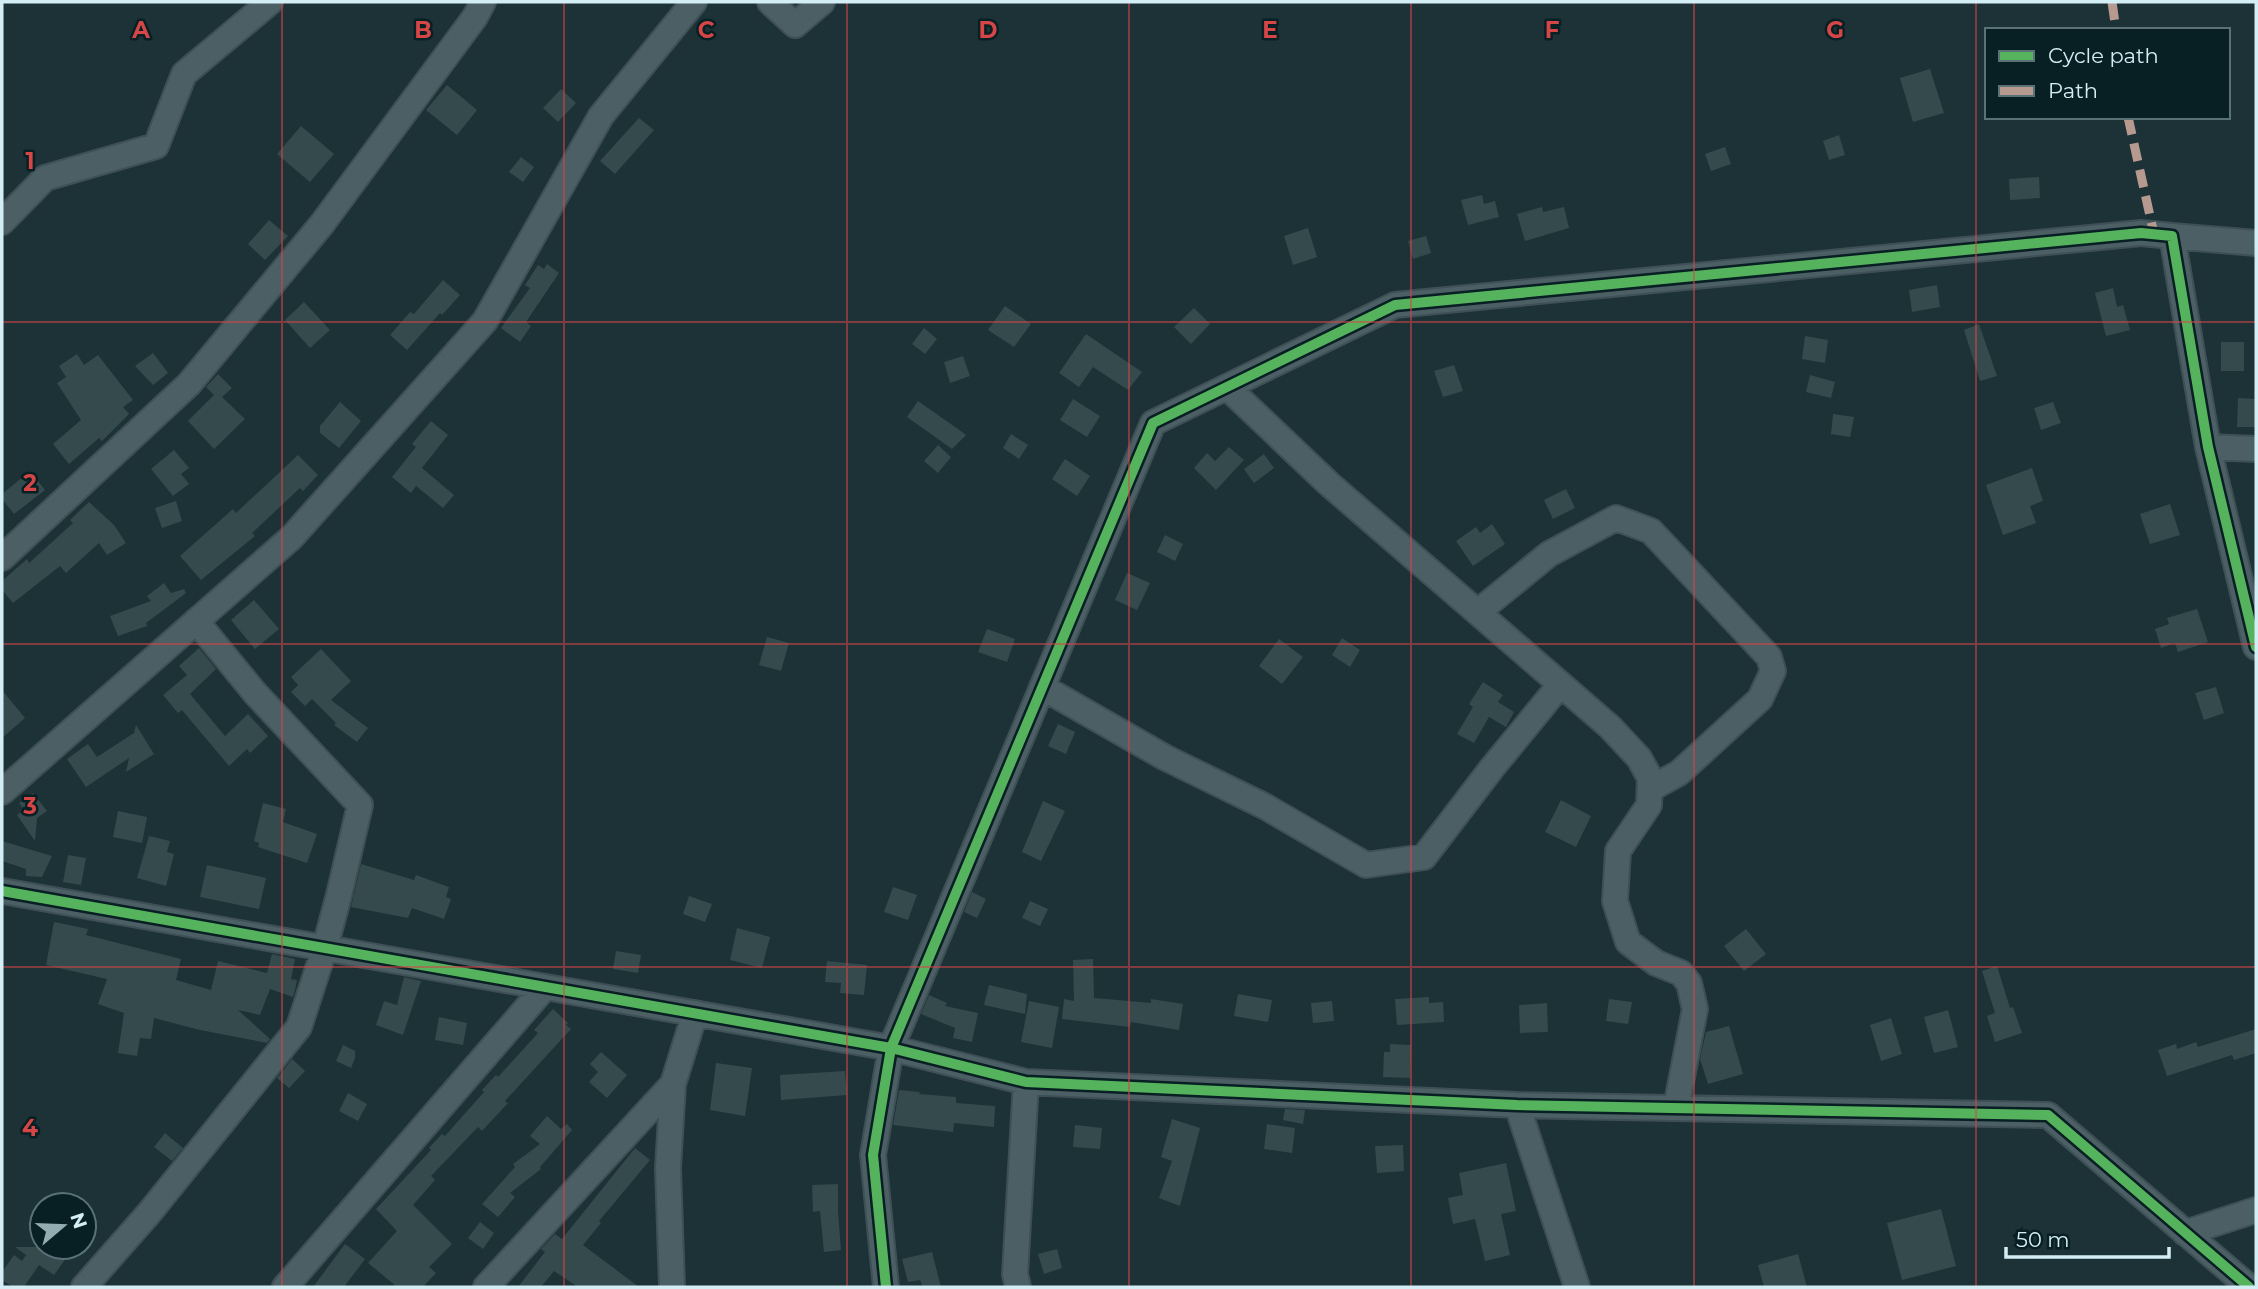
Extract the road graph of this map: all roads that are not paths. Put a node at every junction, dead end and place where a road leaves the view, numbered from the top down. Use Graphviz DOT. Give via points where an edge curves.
graph roads {
  1 [pos="270,2"];
  2 [pos="483,2"];
  3 [pos="694,2"];
  4 [pos="770,2"];
  5 [pos="822,2"];
  6 [pos="2,222"];
  7 [pos="2172,236"];
  8 [pos="2256,243"];
  9 [pos="1227,387"];
  10 [pos="2208,447"];
  11 [pos="2256,449"];
  12 [pos="2,558"];
  13 [pos="1479,611"];
  14 [pos="196,621"];
  15 [pos="2256,647"];
  16 [pos="1560,685"];
  17 [pos="1042,687"];
  18 [pos="1650,789"];
  19 [pos="2,792"];
  20 [pos="2,891"];
  21 [pos="325,947"];
  22 [pos="545,987"];
  23 [pos="695,1013"];
  24 [pos="891,1048"];
  25 [pos="1026,1082"];
  26 [pos="673,1084"];
  27 [pos="1517,1105"];
  28 [pos="1676,1108"];
  29 [pos="2256,1210"];
  30 [pos="2185,1233"];
  31 [pos="84,1287"];
  32 [pos="285,1287"];
  33 [pos="486,1287"];
  34 [pos="672,1287"];
  35 [pos="886,1287"];
  36 [pos="1018,1287"];
  37 [pos="1577,1287"];
  38 [pos="2249,1287"];
  1 -- 6 [label="street" via="184,74 156,146 45,177"];
  2 -- 12 [label="street" via="322,224 189,384"];
  3 -- 14 [label="street" via="601,116 485,321 292,537"];
  4 -- 5 [label="street" via="795,25"];
  7 -- 8 [label="street"];
  7 -- 9 [label="street" via="2141,233 1395,305"];
  7 -- 10 [label="street"];
  9 -- 13 [label="street" via="1328,483"];
  9 -- 17 [label="street" via="1153,423"];
  10 -- 11 [label="street"];
  10 -- 15 [label="street"];
  13 -- 16 [label="street"];
  13 -- 18 [label="street" via="1549,554 1616,518 1651,531 1769,657 1773,671 1760,699 1679,773"];
  14 -- 19 [label="street"];
  14 -- 21 [label="street" via="255,693 360,805"];
  16 -- 17 [label="street" via="1424,857 1366,865"];
  16 -- 18 [label="street" via="1639,758 1650,778"];
  17 -- 24 [label="street"];
  18 -- 28 [label="street" via="1649,805 1618,851 1615,901 1628,942 1656,963 1681,973 1693,993 1695,1009"];
  20 -- 21 [label="street"];
  21 -- 22 [label="street"];
  21 -- 31 [label="street" via="299,1027"];
  22 -- 23 [label="street"];
  22 -- 32 [label="street"];
  23 -- 24 [label="street"];
  23 -- 26 [label="street"];
  24 -- 25 [label="street"];
  24 -- 35 [label="street" via="873,1155"];
  25 -- 27 [label="street"];
  25 -- 36 [label="street" via="1015,1274"];
  26 -- 33 [label="street"];
  26 -- 34 [label="street" via="668,1168"];
  27 -- 28 [label="street"];
  27 -- 37 [label="street"];
  28 -- 30 [label="street" via="2048,1115"];
  29 -- 30 [label="street"];
  30 -- 38 [label="street"];
}
